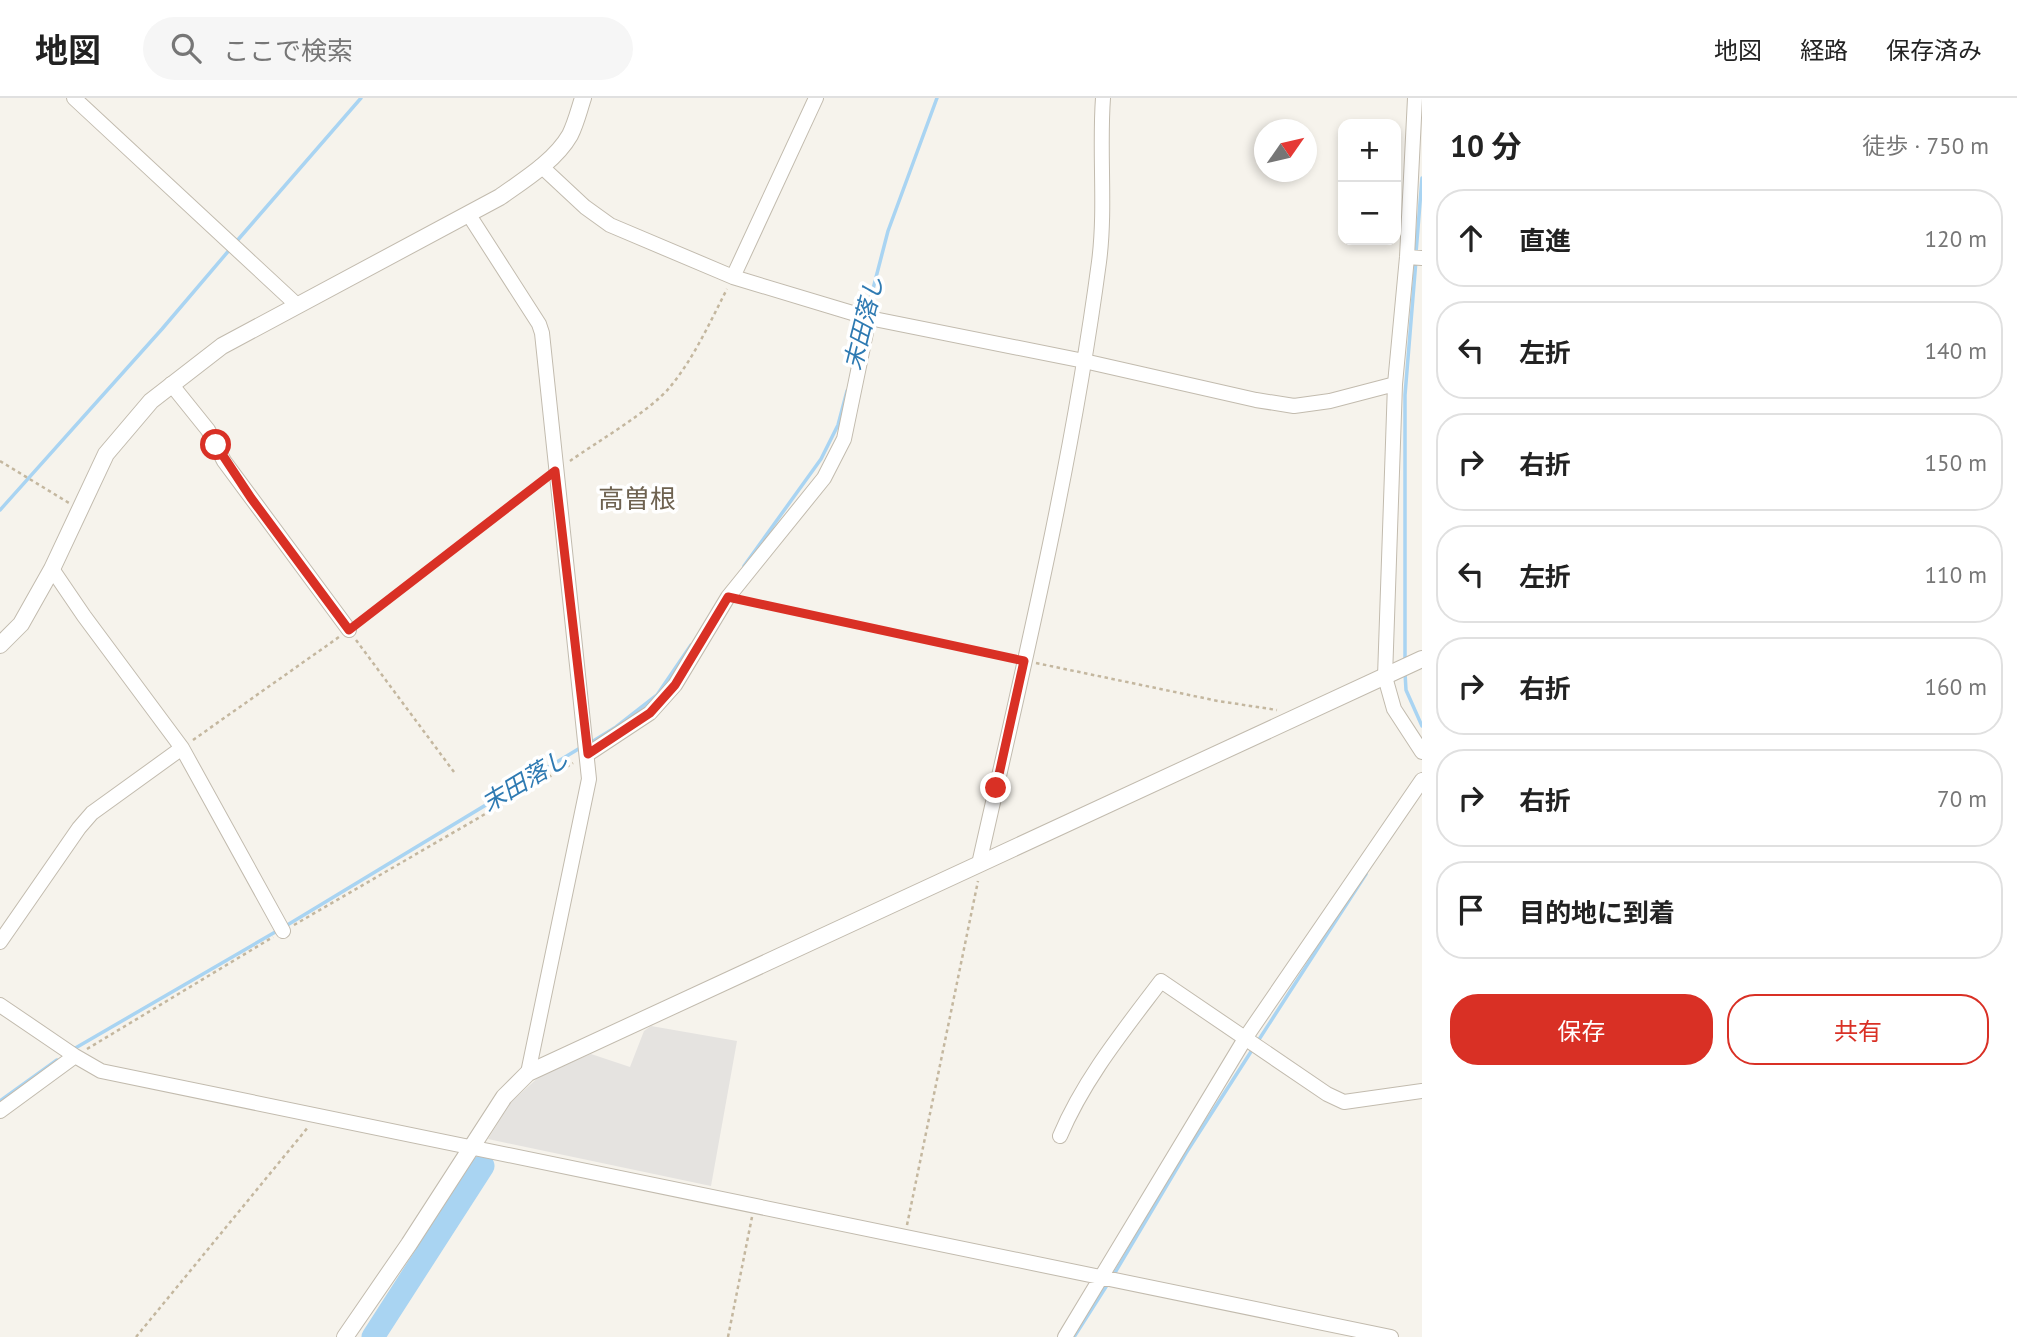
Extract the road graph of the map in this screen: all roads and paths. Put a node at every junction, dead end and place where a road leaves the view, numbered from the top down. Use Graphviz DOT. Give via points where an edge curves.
graph roads {
  1 [pos="74,98"];
  2 [pos="583,98"];
  3 [pos="816,98"];
  4 [pos="1103,98"];
  5 [pos="1415,98"];
  6 [pos="541,166"];
  7 [pos="469,215"];
  8 [pos="1415,257"];
  9 [pos="733,276"];
  10 [pos="297,305"];
  11 [pos="869,318"];
  12 [pos="1084,361"];
  13 [pos="171,384"];
  14 [pos="1395,384"];
  15 [pos="0,461"];
  16 [pos="555,471"];
  17 [pos="81,510"];
  18 [pos="52,569"];
  19 [pos="728,597"];
  20 [pos="349,630"];
  21 [pos="0,645"];
  22 [pos="1422,659"];
  23 [pos="1024,661"];
  24 [pos="1385,677"];
  25 [pos="1278,710"];
  26 [pos="183,748"];
  27 [pos="1422,752"];
  28 [pos="588,754"];
  29 [pos="454,772"];
  30 [pos="1422,780"];
  31 [pos="979,864"];
  32 [pos="284,931"];
  33 [pos="0,942"];
  34 [pos="0,1005"];
  35 [pos="1253,1042"];
  36 [pos="75,1056"];
  37 [pos="527,1073"];
  38 [pos="1422,1091"];
  39 [pos="0,1111"];
  40 [pos="317,1115"];
  41 [pos="1060,1136"];
  42 [pos="470,1147"];
  43 [pos="754,1207"];
  44 [pos="905,1238"];
  45 [pos="1100,1277"];
  46 [pos="136,1337"];
  47 [pos="345,1337"];
  48 [pos="728,1337"];
  49 [pos="1065,1337"];
  50 [pos="1391,1337"];
  1 -- 10 [label="street"];
  2 -- 6 [label="street" via="570,134"];
  3 -- 9 [label="street"];
  4 -- 12 [label="street" via="1100,259"];
  5 -- 8 [label="street"];
  6 -- 7 [label="street"];
  6 -- 9 [label="street" via="610,225"];
  7 -- 10 [label="street"];
  7 -- 16 [label="street" via="539,324"];
  8 -- 14 [label="street"];
  9 -- 11 [label="street"];
  9 -- 16 [label="path" via="696,349 669,388"];
  10 -- 13 [label="street" via="222,346"];
  11 -- 12 [label="street"];
  11 -- 19 [label="street" via="837,456"];
  12 -- 14 [label="street" via="1294,406"];
  12 -- 23 [label="street"];
  13 -- 17 [label="street" via="135,417 106,454"];
  13 -- 20 [label="street"];
  14 -- 24 [label="street"];
  15 -- 17 [label="path"];
  16 -- 20 [label="path"];
  16 -- 28 [label="street"];
  17 -- 18 [label="street"];
  18 -- 21 [label="street" via="20,624"];
  18 -- 26 [label="street"];
  19 -- 23 [label="path"];
  19 -- 28 [label="street" via="675,685 627,730"];
  20 -- 26 [label="path"];
  20 -- 29 [label="path"];
  22 -- 24 [label="street"];
  23 -- 25 [label="path"];
  23 -- 31 [label="street"];
  24 -- 27 [label="street" via="1394,709"];
  24 -- 31 [label="street"];
  26 -- 32 [label="street"];
  26 -- 33 [label="street" via="92,813"];
  28 -- 32 [label="path"];
  28 -- 37 [label="street" via="589,779"];
  30 -- 35 [label="street"];
  31 -- 37 [label="street"];
  31 -- 44 [label="path"];
  32 -- 36 [label="path"];
  34 -- 36 [label="street"];
  35 -- 38 [label="street" via="1344,1102"];
  35 -- 41 [label="street" via="1161,981 1072,1107"];
  35 -- 45 [label="street"];
  36 -- 39 [label="street"];
  36 -- 40 [label="street" via="101,1071"];
  37 -- 42 [label="street" via="504,1097"];
  40 -- 42 [label="street"];
  40 -- 46 [label="path"];
  42 -- 43 [label="street"];
  42 -- 47 [label="street"];
  43 -- 44 [label="street"];
  43 -- 48 [label="path"];
  44 -- 45 [label="street"];
  45 -- 49 [label="street"];
  45 -- 50 [label="street"];
}
